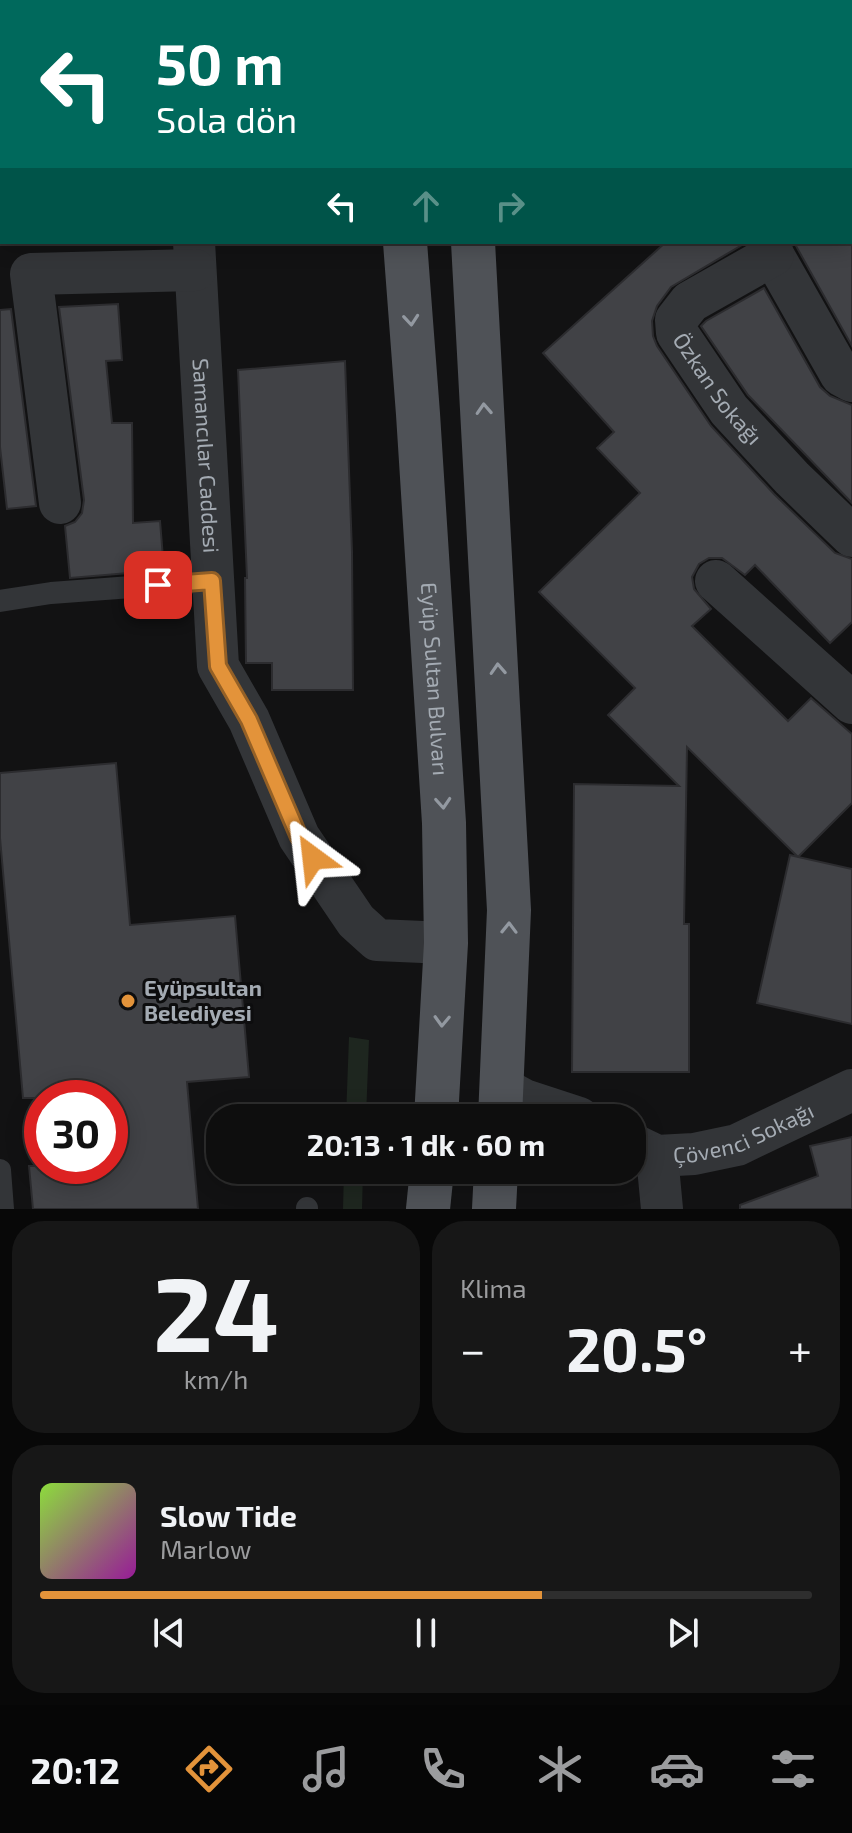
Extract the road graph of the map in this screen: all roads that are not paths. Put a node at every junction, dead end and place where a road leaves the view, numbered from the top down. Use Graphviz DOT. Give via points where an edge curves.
graph roads {
  1 [pos="405,244"];
  2 [pos="473,244"];
  3 [pos="772,249"];
  4 [pos="194,256"];
  5 [pos="852,381"];
  6 [pos="60,503"];
  7 [pos="852,536"];
  8 [pos="212,581"];
  9 [pos="716,581"];
  10 [pos="0,601"];
  11 [pos="852,703"];
  12 [pos="446,943"];
  13 [pos="502,1084"];
  14 [pos="852,1090"];
  15 [pos="437,1104"];
  16 [pos="536,1104"];
  17 [pos="646,1150"];
  18 [pos="646,1157"];
  19 [pos="0,1170"];
  20 [pos="431,1184"];
  21 [pos="495,1184"];
  22 [pos="3,1209"];
  23 [pos="428,1209"];
  24 [pos="494,1209"];
  25 [pos="662,1209"];
  1 -- 12 [label="main road, Eyüp Sultan Bulvarı, one-way" via="444,823"];
  13 -- 2 [label="main road, one-way" via="509,910"];
  3 -- 5 [label="street" via="841,375"];
  3 -- 7 [label="street, Özkan Sokağı" via="690,302 676,320 677,333 729,410"];
  4 -- 6 [label="street" via="31,274"];
  4 -- 8 [label="street, Samancılar Caddesi"];
  8 -- 10 [label="lane"];
  8 -- 12 [label="street, Samancılar Caddesi" via="218,666 249,720 299,837 356,921 377,940"];
  9 -- 11 [label="street"];
  12 -- 13 [label="main road" via="467,948 481,973"];
  12 -- 15 [label="main road, Eyüp Sultan Bulvarı, one-way"];
  13 -- 16 [label="street"];
  14 -- 17 [label="street, Çövenci Sokağı" via="737,1145 694,1154"];
  18 -- 25 [label="street"];
  19 -- 22 [label="lane"];
  20 -- 23 [label="main road"];
  21 -- 24 [label="main road"];
}
